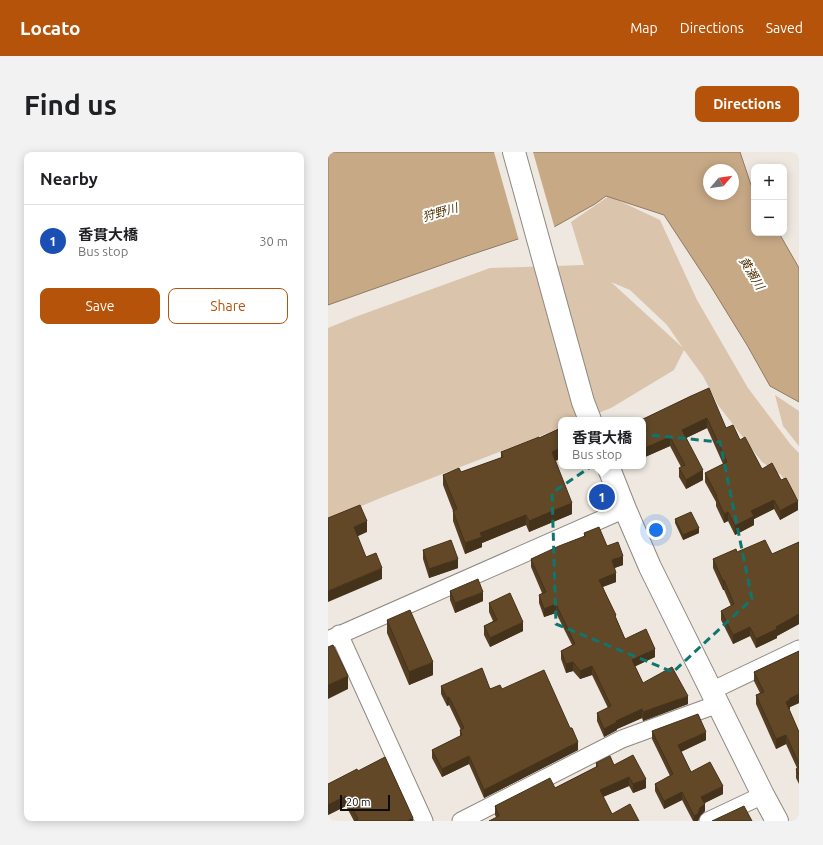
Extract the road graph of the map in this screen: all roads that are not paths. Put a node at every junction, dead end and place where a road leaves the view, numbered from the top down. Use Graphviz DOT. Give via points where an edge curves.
graph roads {
  1 [pos="514,152"];
  2 [pos="586,411"];
  3 [pos="609,469"];
  4 [pos="625,509"];
  5 [pos="334,637"];
  6 [pos="799,649"];
  7 [pos="714,697"];
  8 [pos="763,795"];
  9 [pos="424,821"];
  10 [pos="461,821"];
  11 [pos="708,821"];
  12 [pos="777,821"];
  1 -- 2 [label="street"];
  3 -- 4 [label="street"];
  4 -- 5 [label="street"];
  4 -- 7 [label="street" via="650,567"];
  5 -- 9 [label="street"];
  6 -- 7 [label="street"];
  7 -- 8 [label="street"];
  7 -- 10 [label="street" via="622,739"];
  8 -- 11 [label="street"];
  8 -- 12 [label="street"];
}
